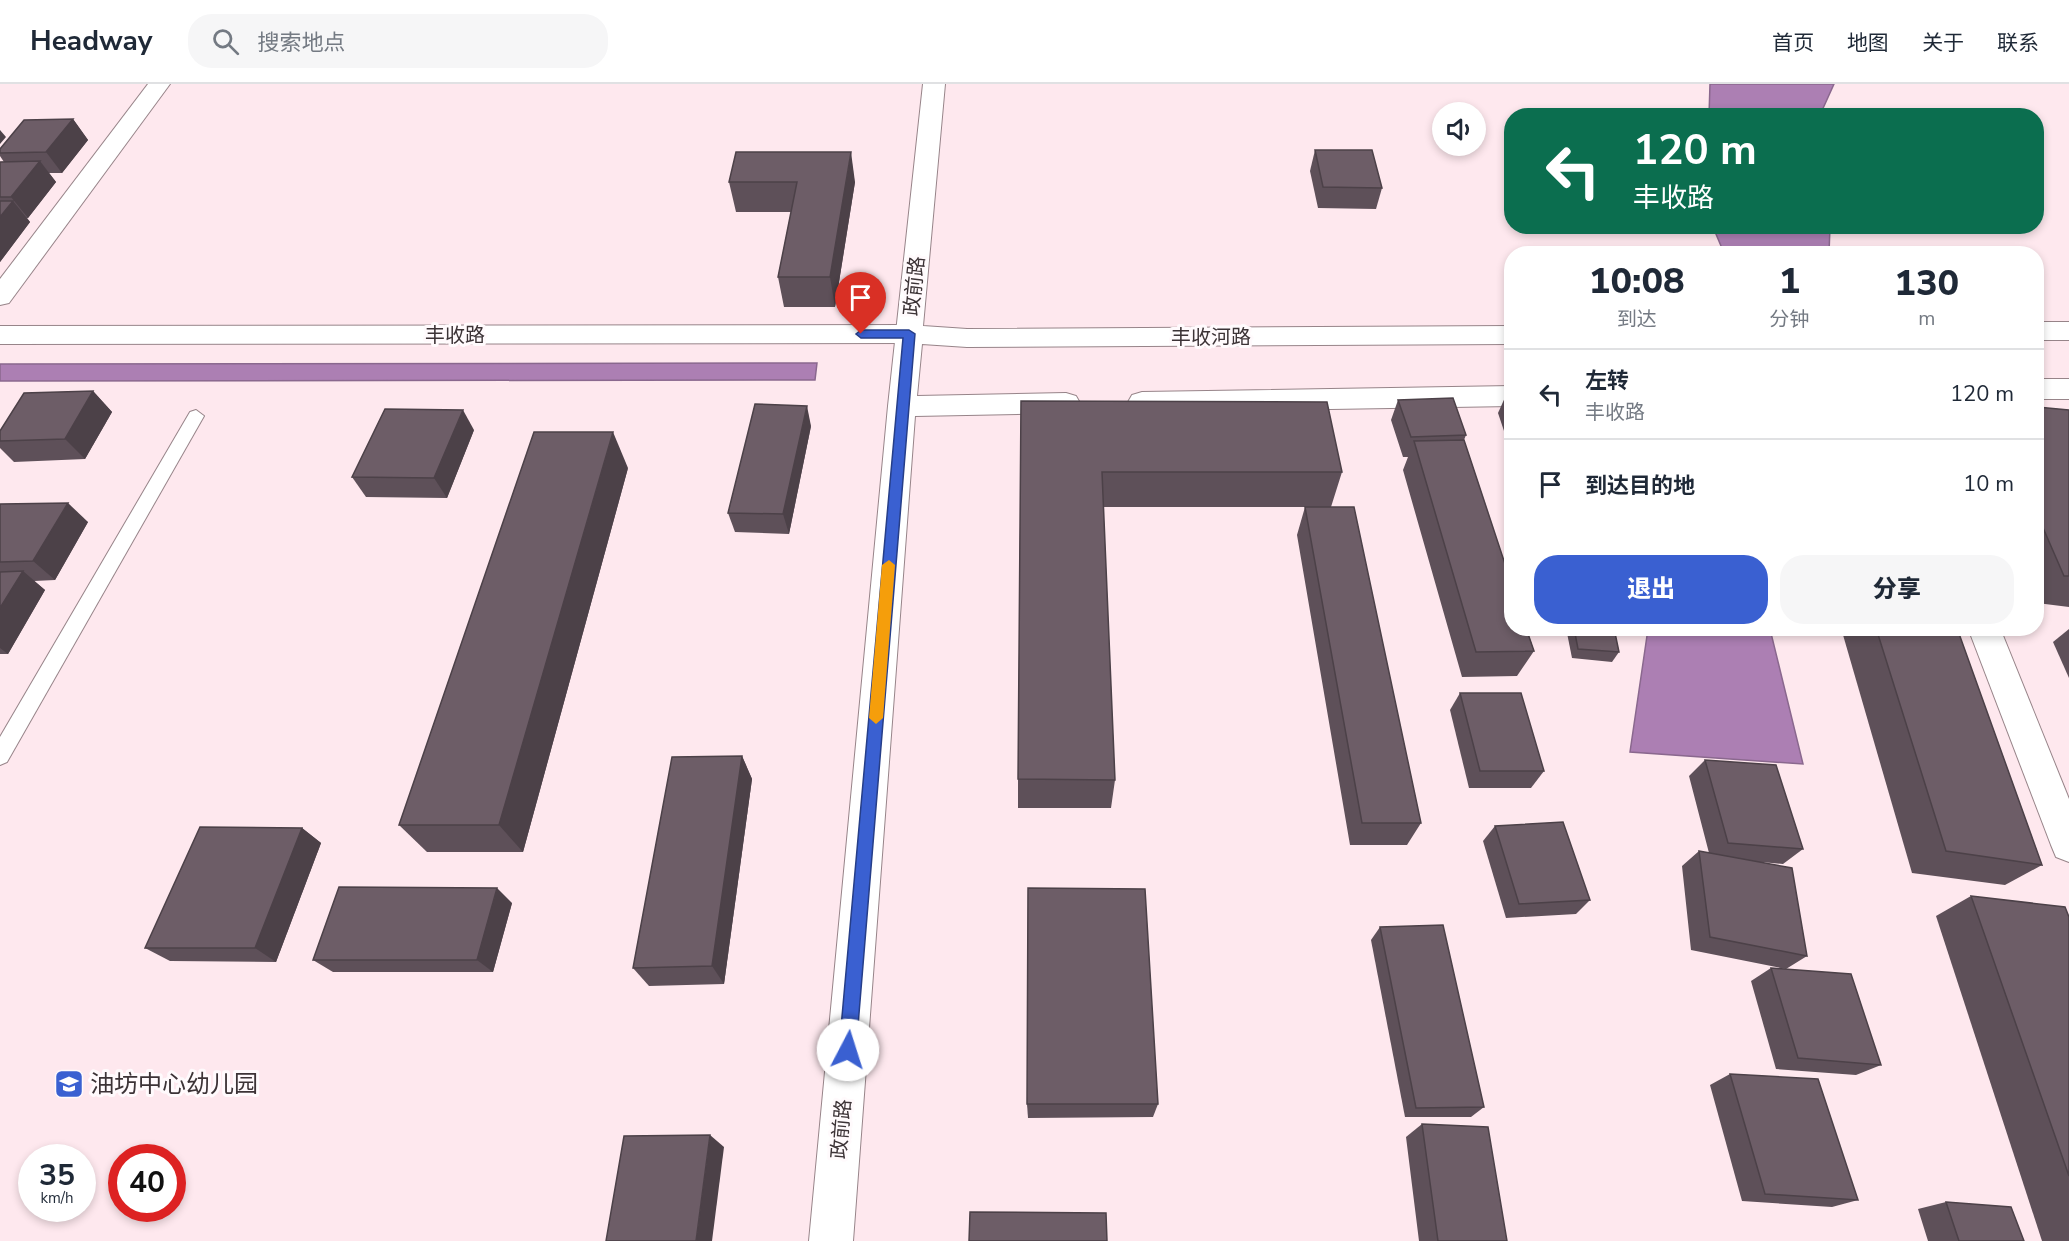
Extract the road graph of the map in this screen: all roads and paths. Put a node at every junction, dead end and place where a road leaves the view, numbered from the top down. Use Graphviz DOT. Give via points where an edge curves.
graph roads {
  1 [pos="159,84"];
  2 [pos="934,84"];
  3 [pos="0,297"];
  4 [pos="2044,331"];
  5 [pos="2069,331"];
  6 [pos="909,334"];
  7 [pos="0,335"];
  8 [pos="1504,335"];
  9 [pos="2044,389"];
  10 [pos="2069,389"];
  11 [pos="1504,396"];
  12 [pos="902,406"];
  13 [pos="196,416"];
  14 [pos="1987,636"];
  15 [pos="0,756"];
  16 [pos="2069,845"];
  17 [pos="831,1241"];
  1 -- 3 [label="street"];
  2 -- 6 [label="street, 政前路"];
  4 -- 5 [label="street"];
  6 -- 7 [label="street, 丰收路"];
  6 -- 8 [label="street, 丰收河路" via="967,338"];
  6 -- 12 [label="street, 政前路"];
  9 -- 10 [label="street"];
  11 -- 12 [label="street"];
  12 -- 17 [label="street, 政前路"];
  13 -- 15 [label="lane"];
  14 -- 16 [label="street"];
}
